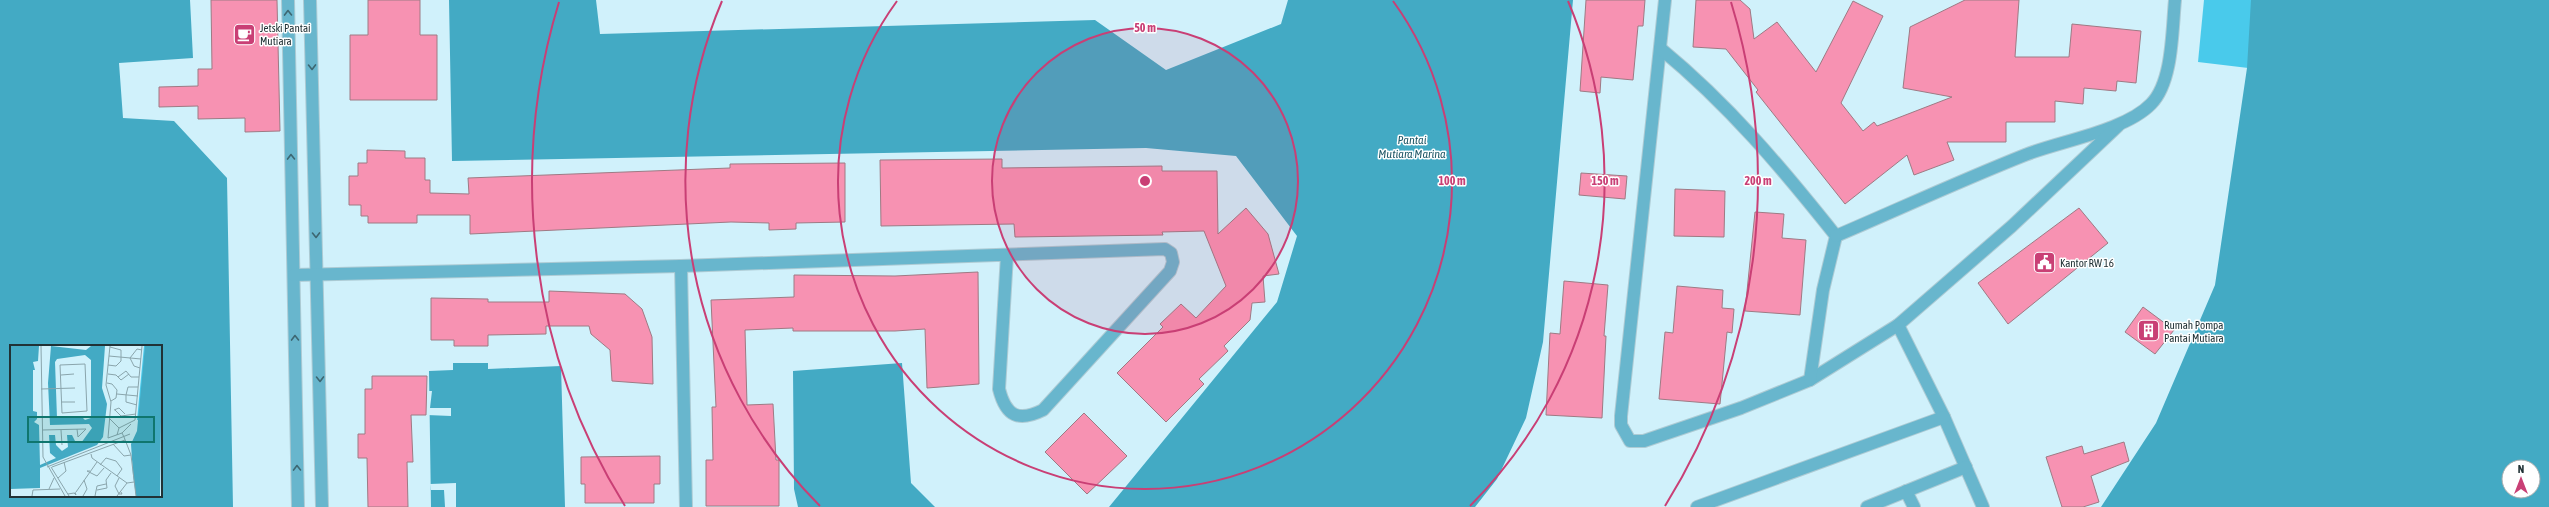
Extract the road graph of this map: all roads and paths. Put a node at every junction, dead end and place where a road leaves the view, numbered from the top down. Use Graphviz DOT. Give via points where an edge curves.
graph roads {
  1 [pos="288,0"];
  2 [pos="310,0"];
  3 [pos="1665,0"];
  4 [pos="2175,0"];
  5 [pos="1661,49"];
  6 [pos="2120,124"];
  7 [pos="1836,236"];
  8 [pos="1007,255"];
  9 [pos="682,266"];
  10 [pos="294,275"];
  11 [pos="317,275"];
  12 [pos="1898,325"];
  13 [pos="1810,380"];
  14 [pos="1944,417"];
  15 [pos="1966,467"];
  16 [pos="1906,491"];
  17 [pos="298,507"];
  18 [pos="322,507"];
  19 [pos="686,507"];
  20 [pos="1697,507"];
  21 [pos="1867,507"];
  22 [pos="1914,507"];
  23 [pos="1983,507"];
  10 -- 1 [label="street, one-way"];
  2 -- 11 [label="street, one-way"];
  3 -- 5 [label="street"];
  4 -- 6 [label="street" via="2167,70 2161,90 2151,105"];
  5 -- 7 [label="street" via="1701,82 1738,118"];
  5 -- 13 [label="street" via="1621,416 1625,434 1630,441 1644,441 1741,408"];
  6 -- 7 [label="street" via="2026,154"];
  6 -- 12 [label="street" via="2012,226"];
  7 -- 13 [label="street" via="1823,290"];
  8 -- 8 [label="street" via="1165,249 1171,253 1173,262 1170,271 1043,410 1030,416 1018,417 1010,413 999,389"];
  8 -- 9 [label="street"];
  9 -- 11 [label="street"];
  9 -- 19 [label="street"];
  10 -- 11 [label="street"];
  17 -- 10 [label="street, one-way"];
  11 -- 18 [label="street, one-way"];
  12 -- 13 [label="street"];
  12 -- 14 [label="street"];
  14 -- 15 [label="street"];
  14 -- 20 [label="street"];
  15 -- 16 [label="street"];
  15 -- 23 [label="street"];
  16 -- 21 [label="street"];
  16 -- 22 [label="street"];
}
